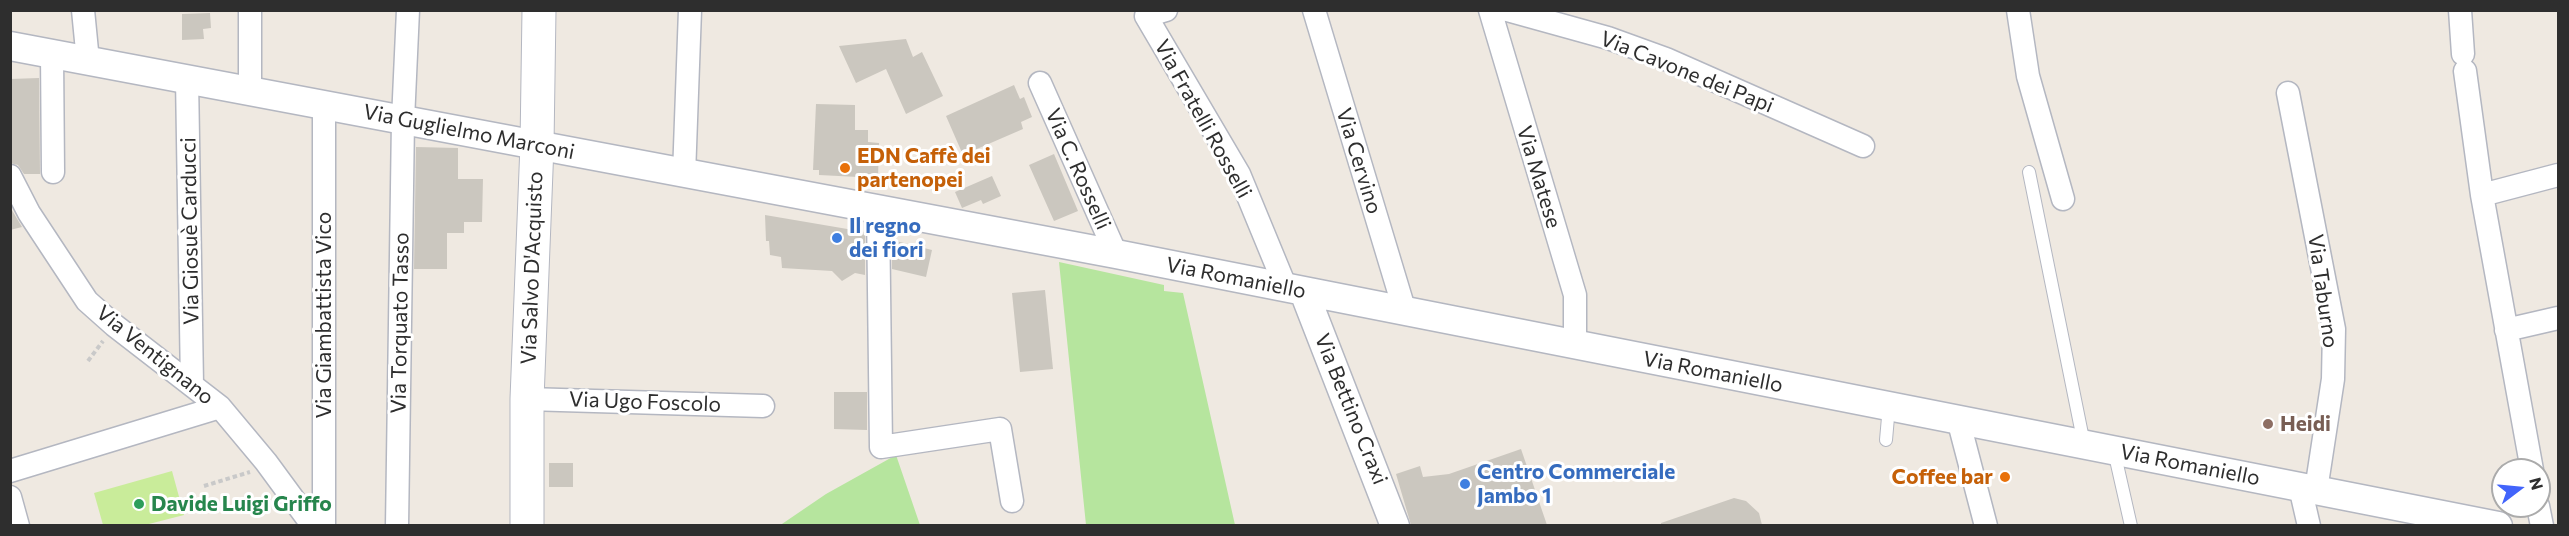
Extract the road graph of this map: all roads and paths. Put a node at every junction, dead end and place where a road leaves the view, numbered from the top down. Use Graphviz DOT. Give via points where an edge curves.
graph roads {
  1 [pos="83,10"];
  2 [pos="250,10"];
  3 [pos="408,10"];
  4 [pos="539,10"];
  5 [pos="690,10"];
  6 [pos="1314,10"];
  7 [pos="1490,10"];
  8 [pos="1507,10"];
  9 [pos="2018,10"];
  10 [pos="2460,10"];
  11 [pos="1156,13"];
  12 [pos="10,46"];
  13 [pos="52,54"];
  14 [pos="87,61"];
  15 [pos="187,78"];
  16 [pos="1040,83"];
  17 [pos="250,90"];
  18 [pos="2288,93"];
  19 [pos="324,104"];
  20 [pos="404,120"];
  21 [pos="537,145"];
  22 [pos="1863,146"];
  23 [pos="53,172"];
  24 [pos="2029,172"];
  25 [pos="684,175"];
  26 [pos="2559,175"];
  27 [pos="10,176"];
  28 [pos="2482,195"];
  29 [pos="2063,199"];
  30 [pos="878,211"];
  31 [pos="927,220"];
  32 [pos="1116,254"];
  33 [pos="1295,290"];
  34 [pos="1405,312"];
  35 [pos="2559,318"];
  36 [pos="2506,330"];
  37 [pos="102,344"];
  38 [pos="1575,345"];
  39 [pos="88,361"];
  40 [pos="192,385"];
  41 [pos="527,399"];
  42 [pos="763,406"];
  43 [pos="1888,406"];
  44 [pos="220,407"];
  45 [pos="1958,419"];
  46 [pos="1886,440"];
  47 [pos="2084,444"];
  48 [pos="2114,450"];
  49 [pos="2530,458"];
  50 [pos="260,469"];
  51 [pos="10,471"];
  52 [pos="204,486"];
  53 [pos="2308,488"];
  54 [pos="10,497"];
  55 [pos="1012,501"];
  56 [pos="2469,523"];
  57 [pos="18,525"];
  58 [pos="313,525"];
  59 [pos="324,525"];
  60 [pos="397,525"];
  61 [pos="527,525"];
  62 [pos="1395,525"];
  63 [pos="1986,525"];
  64 [pos="2131,525"];
  65 [pos="2309,525"];
  66 [pos="2498,525"];
  1 -- 14 [label="street"];
  2 -- 17 [label="street"];
  3 -- 20 [label="street, Via Torquato Tasso"];
  4 -- 21 [label="main road, Via Salvo D'Acquisto"];
  5 -- 25 [label="street"];
  6 -- 34 [label="street, Via Cervino"];
  7 -- 38 [label="street, Via Matese" via="1575,295"];
  8 -- 22 [label="street, Via Cavone dei Papi" via="1666,59"];
  9 -- 29 [label="street" via="2028,76"];
  10 -- 28 [label="street"];
  11 -- 33 [label="street, Via Fratelli Rosselli"];
  12 -- 13 [label="street, Via Guglielmo Marconi"];
  13 -- 14 [label="street, Via Guglielmo Marconi"];
  13 -- 23 [label="street"];
  14 -- 15 [label="street, Via Guglielmo Marconi"];
  15 -- 17 [label="street, Via Guglielmo Marconi"];
  15 -- 40 [label="street, Via Giosuè Carducci"];
  16 -- 32 [label="street, Via C. Rosselli"];
  17 -- 19 [label="street, Via Guglielmo Marconi"];
  18 -- 53 [label="street, Via Taburno" via="2334,329 2333,379"];
  19 -- 20 [label="street, Via Guglielmo Marconi"];
  19 -- 59 [label="street, Via Giambattista Vico"];
  20 -- 21 [label="street, Via Guglielmo Marconi"];
  20 -- 60 [label="street, Via Torquato Tasso"];
  21 -- 25 [label="street, Via Guglielmo Marconi"];
  21 -- 41 [label="main road, Via Salvo D'Acquisto"];
  24 -- 47 [label="lane"];
  25 -- 30 [label="street, Via Guglielmo Marconi"];
  26 -- 28 [label="street"];
  27 -- 40 [label="street, Via Ventignano" via="29,213 87,301"];
  28 -- 36 [label="street"];
  30 -- 31 [label="street, Via Guglielmo Marconi"];
  30 -- 55 [label="street" via="881,447 1000,429"];
  31 -- 32 [label="street, Via Romaniello"];
  32 -- 33 [label="street, Via Romaniello"];
  33 -- 34 [label="street, Via Romaniello"];
  33 -- 62 [label="street, Via Bettino Craxi"];
  34 -- 38 [label="street, Via Romaniello"];
  35 -- 36 [label="street"];
  36 -- 49 [label="street"];
  37 -- 39 [label="path"];
  38 -- 43 [label="street, Via Romaniello"];
  40 -- 44 [label="street, Via Ventignano"];
  41 -- 42 [label="street, Via Ugo Foscolo"];
  41 -- 61 [label="main road, Via Salvo D'Acquisto"];
  43 -- 45 [label="street, Via Romaniello"];
  43 -- 46 [label="lane"];
  44 -- 51 [label="street"];
  44 -- 58 [label="street, Via Ventignano"];
  45 -- 47 [label="street, Via Romaniello"];
  45 -- 63 [label="street"];
  47 -- 48 [label="street, Via Romaniello"];
  48 -- 53 [label="street, Via Romaniello"];
  48 -- 64 [label="lane"];
  50 -- 52 [label="path"];
  53 -- 56 [label="street, Via Romaniello"];
  53 -- 65 [label="street"];
  54 -- 57 [label="street"];
  56 -- 66 [label="street, Via Romaniello"];
}
